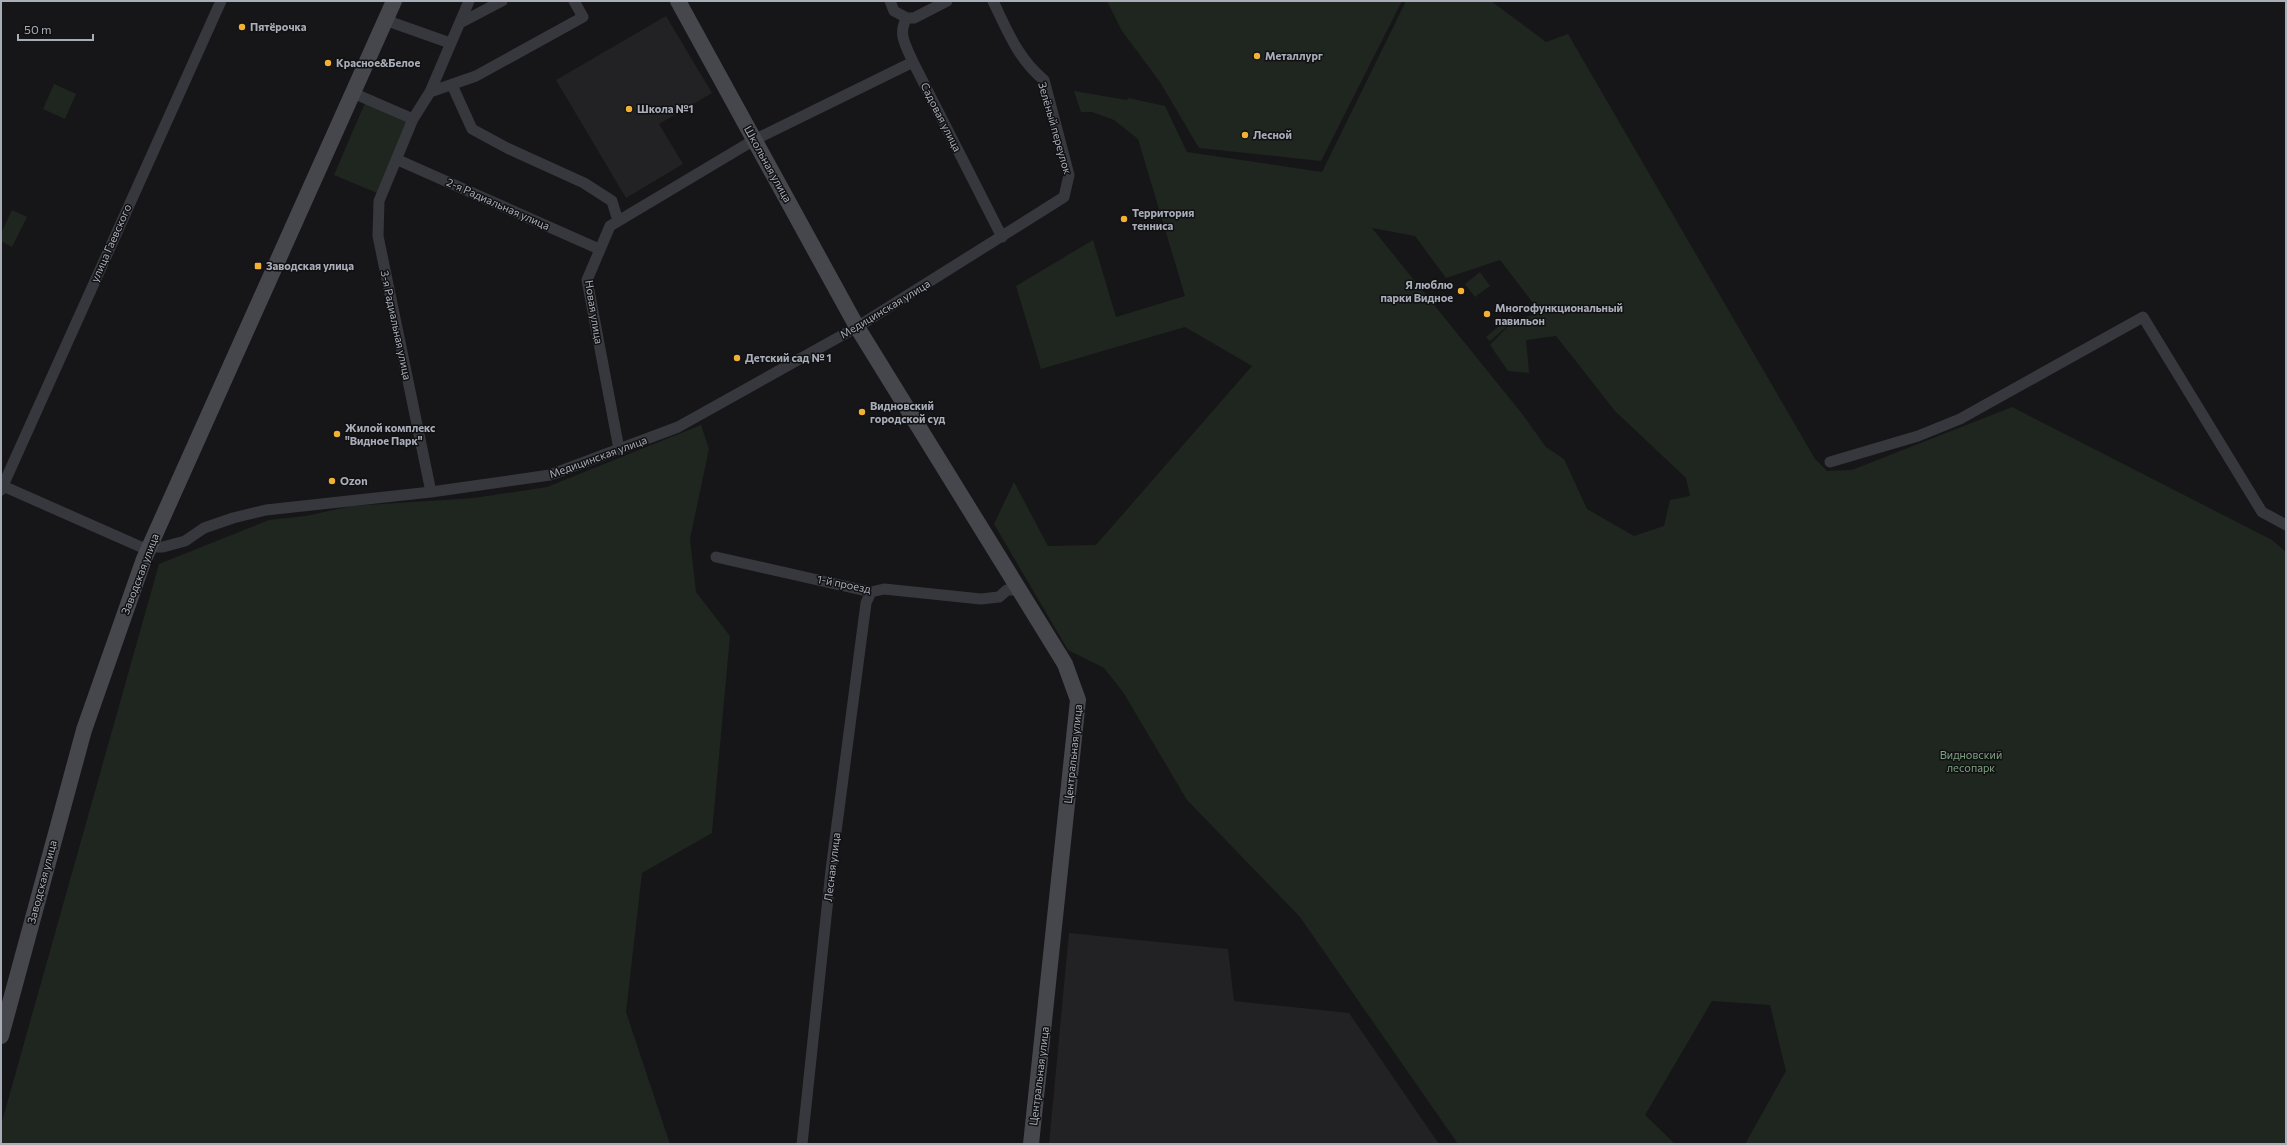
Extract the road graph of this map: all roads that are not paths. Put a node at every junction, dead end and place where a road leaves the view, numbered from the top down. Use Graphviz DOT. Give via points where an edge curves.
graph roads {
  1 [pos="220,1"];
  2 [pos="394,1"];
  3 [pos="469,1"];
  4 [pos="502,1"];
  5 [pos="574,1"];
  6 [pos="678,1"];
  7 [pos="890,1"];
  8 [pos="946,1"];
  9 [pos="993,1"];
  10 [pos="906,18"];
  11 [pos="385,20"];
  12 [pos="460,23"];
  13 [pos="450,43"];
  14 [pos="913,62"];
  15 [pos="452,85"];
  16 [pos="353,92"];
  17 [pos="430,92"];
  18 [pos="413,119"];
  19 [pos="754,140"];
  20 [pos="398,160"];
  21 [pos="1064,197"];
  22 [pos="618,221"];
  23 [pos="1002,237"];
  24 [pos="599,249"];
  25 [pos="857,327"];
  26 [pos="619,449"];
  27 [pos="1830,462"];
  28 [pos="2,488"];
  29 [pos="431,492"];
  30 [pos="2286,525"];
  31 [pos="149,548"];
  32 [pos="716,557"];
  33 [pos="1019,590"];
  34 [pos="871,592"];
  35 [pos="1,1036"];
  36 [pos="802,1144"];
  37 [pos="1031,1144"];
  1 -- 28 [label="street, улица Гаевского"];
  2 -- 11 [label="street, Заводская улица"];
  3 -- 12 [label="street, 3-я Радиальная улица"];
  4 -- 12 [label="street"];
  5 -- 15 [label="street" via="582,17 476,76"];
  6 -- 19 [label="street, Школьная улица"];
  7 -- 10 [label="street" via="894,11"];
  8 -- 10 [label="street" via="914,18"];
  9 -- 21 [label="street, Зелёный переулок" via="1014,46 1032,71 1044,80 1069,175"];
  10 -- 14 [label="street, Садовая улица" via="901,33"];
  11 -- 13 [label="street"];
  11 -- 16 [label="street, Заводская улица"];
  12 -- 13 [label="street, 3-я Радиальная улица"];
  13 -- 17 [label="street, 3-я Радиальная улица"];
  14 -- 19 [label="street, Новая улица"];
  14 -- 23 [label="street, Садовая улица"];
  15 -- 17 [label="street"];
  15 -- 22 [label="street" via="472,129 584,183 612,201"];
  16 -- 18 [label="street"];
  16 -- 31 [label="street, Заводская улица"];
  17 -- 18 [label="street, 3-я Радиальная улица"];
  18 -- 20 [label="street, 3-я Радиальная улица"];
  19 -- 22 [label="street, Новая улица"];
  19 -- 25 [label="street, Школьная улица"];
  20 -- 24 [label="street, 2-я Радиальная улица"];
  20 -- 29 [label="street, 3-я Радиальная улица" via="379,201 378,236"];
  21 -- 23 [label="street, Медицинская улица"];
  22 -- 24 [label="street, Новая улица" via="610,226"];
  23 -- 25 [label="street, Медицинская улица"];
  24 -- 26 [label="street, Новая улица" via="587,280"];
  25 -- 26 [label="street, Медицинская улица" via="678,427"];
  25 -- 33 [label="street, Центральная улица"];
  26 -- 29 [label="street, Медицинская улица" via="550,475"];
  27 -- 30 [label="street" via="1918,436 1960,418 2143,317 2262,512"];
  28 -- 31 [label="street, улица Гаевского" via="138,546"];
  29 -- 31 [label="street, Медицинская улица" via="266,510 204,528 185,540 163,547"];
  31 -- 35 [label="street, Заводская улица" via="84,730"];
  32 -- 34 [label="street, 1-й проезд"];
  33 -- 34 [label="street, 1-й проезд" via="1006,590 999,596 981,599 884,589"];
  33 -- 37 [label="street, Центральная улица" via="1065,664 1078,700"];
  34 -- 36 [label="street, Лесная улица" via="866,603 831,870"];
}
